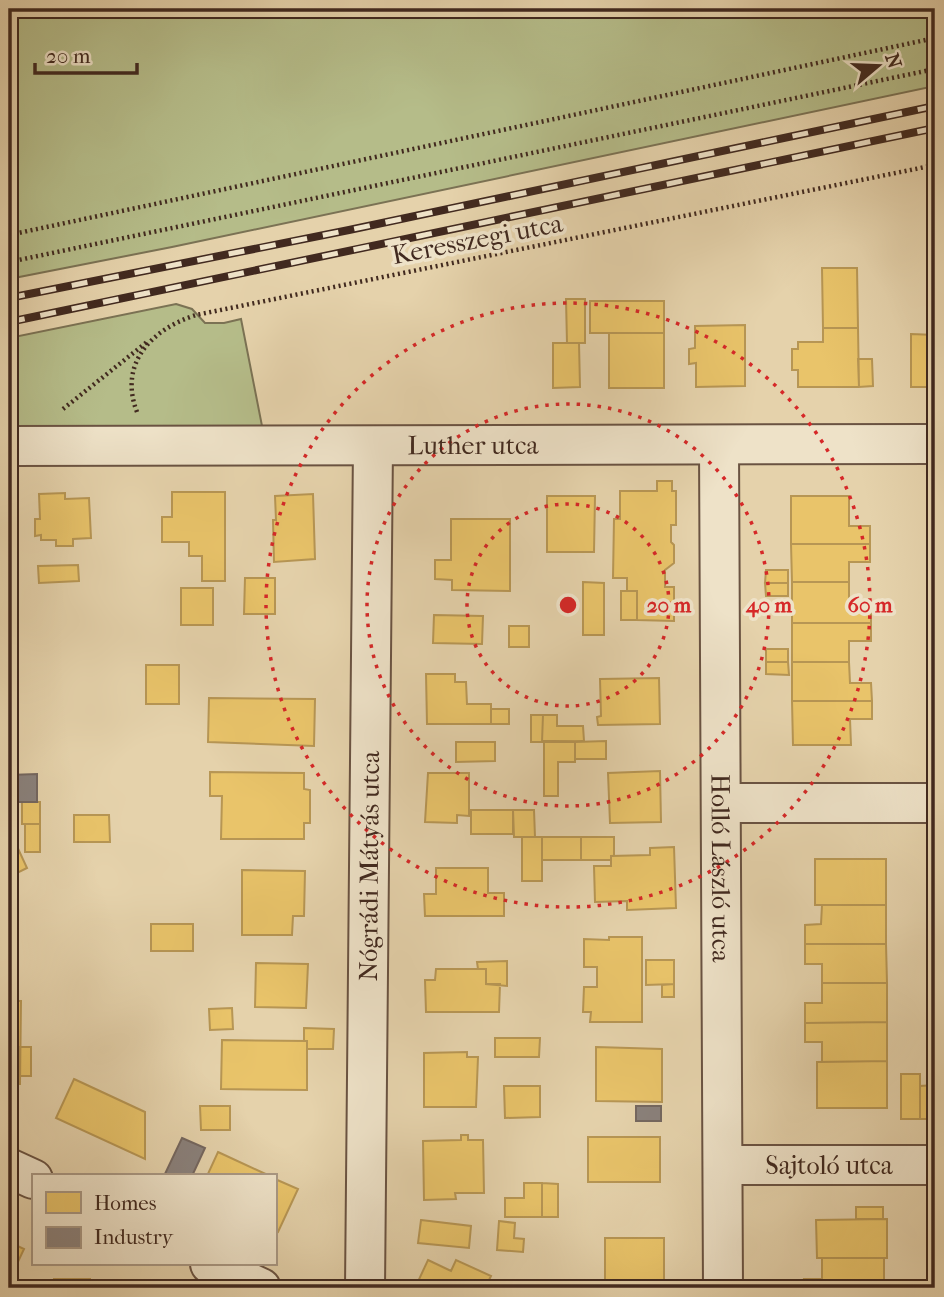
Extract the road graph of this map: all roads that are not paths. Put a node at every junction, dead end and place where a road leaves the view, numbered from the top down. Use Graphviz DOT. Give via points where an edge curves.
graph roads {
  1 [pos="935,444"];
  2 [pos="9,446"];
  3 [pos="373,446"];
  4 [pos="719,446"];
  5 [pos="721,803"];
  6 [pos="935,803"];
  7 [pos="724,1165"];
  8 [pos="935,1165"];
  9 [pos="9,1168"];
  10 [pos="32,1180"];
  11 [pos="214,1266"];
  12 [pos="261,1288"];
  13 [pos="365,1288"];
  14 [pos="723,1288"];
  1 -- 4 [label="street, Luther utca"];
  2 -- 3 [label="street, Luther utca"];
  3 -- 4 [label="street, Luther utca"];
  3 -- 13 [label="street, Nógrádi Mátyás utca"];
  4 -- 5 [label="street, Holló László utca"];
  5 -- 6 [label="street"];
  5 -- 7 [label="street, Holló László utca"];
  7 -- 8 [label="street, Sajtoló utca"];
  7 -- 14 [label="street, Holló László utca"];
  9 -- 10 [label="street"];
  11 -- 12 [label="street"];
}
